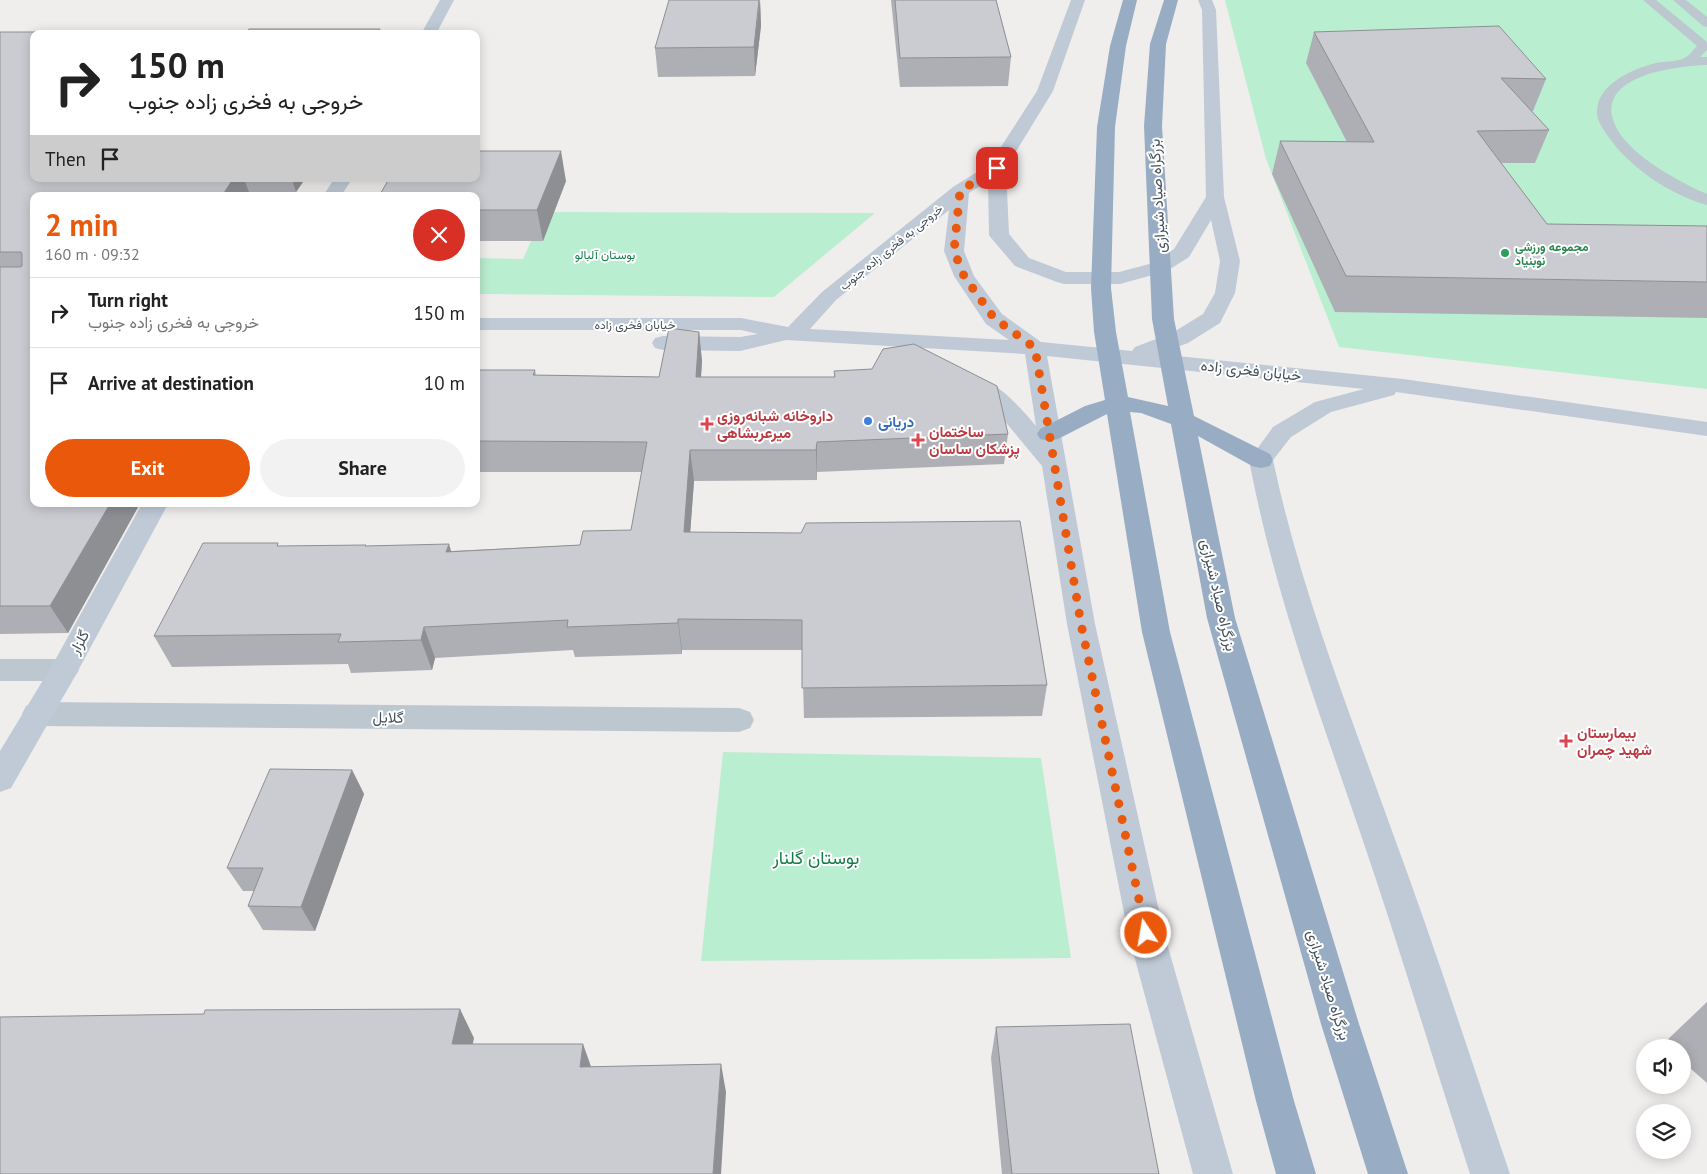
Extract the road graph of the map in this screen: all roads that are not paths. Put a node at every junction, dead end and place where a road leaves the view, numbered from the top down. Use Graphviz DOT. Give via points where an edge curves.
graph roads {
  1 [pos="447,0"];
  2 [pos="1078,0"];
  3 [pos="1130,0"];
  4 [pos="1171,0"];
  5 [pos="1205,0"];
  6 [pos="1649,0"];
  7 [pos="1679,0"];
  8 [pos="1707,23"];
  9 [pos="430,30"];
  10 [pos="1707,60"];
  11 [pos="1690,61"];
  12 [pos="997,168"];
  13 [pos="960,191"];
  14 [pos="1215,197"];
  15 [pos="1707,200"];
  16 [pos="480,324"];
  17 [pos="793,335"];
  18 [pos="878,338"];
  19 [pos="480,342"];
  20 [pos="1035,348"];
  21 [pos="1127,358"];
  22 [pos="1403,386"];
  23 [pos="1707,429"];
  24 [pos="1049,434"];
  25 [pos="1261,460"];
  26 [pos="1054,465"];
  27 [pos="153,507"];
  28 [pos="0,670"];
  29 [pos="64,670"];
  30 [pos="37,714"];
  31 [pos="739,720"];
  32 [pos="0,778"];
  33 [pos="1213,1174"];
  34 [pos="1296,1174"];
  35 [pos="1388,1174"];
  36 [pos="1490,1174"];
  1 -- 9 [label="main road"];
  2 -- 12 [label="main road" via="1045,91"];
  3 -- 34 [label="highway" via="1118,46 1106,127 1101,288 1105,332 1156,632 1272,1092"];
  4 -- 35 [label="highway, بزرگراه صیاد شیرازی" via="1158,44 1153,126 1163,319 1221,618 1340,1024"];
  5 -- 14 [label="main road" via="1209,10"];
  6 -- 11 [label="lane" via="1704,46"];
  7 -- 8 [label="lane"];
  10 -- 11 [label="lane"];
  11 -- 15 [label="lane" via="1651,68 1622,80 1606,98 1605,119 1620,143 1650,169"];
  12 -- 13 [label="main road, خروجی به فخری زاده جنوب"];
  12 -- 14 [label="main road" via="998,235 1022,262 1064,278 1120,278 1160,267 1182,253"];
  13 -- 17 [label="main road, خروجی به فخری زاده جنوب" via="829,296"];
  13 -- 20 [label="main road" via="954,251 964,276 994,318"];
  14 -- 21 [label="main road" via="1230,261 1226,293 1212,318 1180,338"];
  16 -- 17 [label="main road, خیابان فخری زاده" via="741,324"];
  17 -- 18 [label="main road, خیابان فخری زاده"];
  17 -- 19 [label="main road, خیابان فخری زاده" via="740,344"];
  18 -- 20 [label="main road, خیابان فخری زاده"];
  18 -- 26 [label="main road" via="982,387 1017,418"];
  20 -- 21 [label="main road, خیابان فخری زاده"];
  20 -- 24 [label="main road"];
  21 -- 22 [label="main road, خیابان فخری زاده"];
  22 -- 23 [label="main road, خیابان فخری زاده"];
  22 -- 25 [label="main road" via="1323,406 1282,432"];
  24 -- 25 [label="highway" via="1109,405 1136,405 1195,423"];
  24 -- 26 [label="main road"];
  25 -- 36 [label="main road" via="1269,507 1300,616 1417,947"];
  26 -- 33 [label="main road" via="1081,624 1146,933"];
  27 -- 29 [label="main road, گلزار"];
  28 -- 29 [label="street"];
  29 -- 30 [label="main road, گلزار"];
  30 -- 31 [label="street, گلایل"];
  30 -- 32 [label="main road, گلزار"];
}
